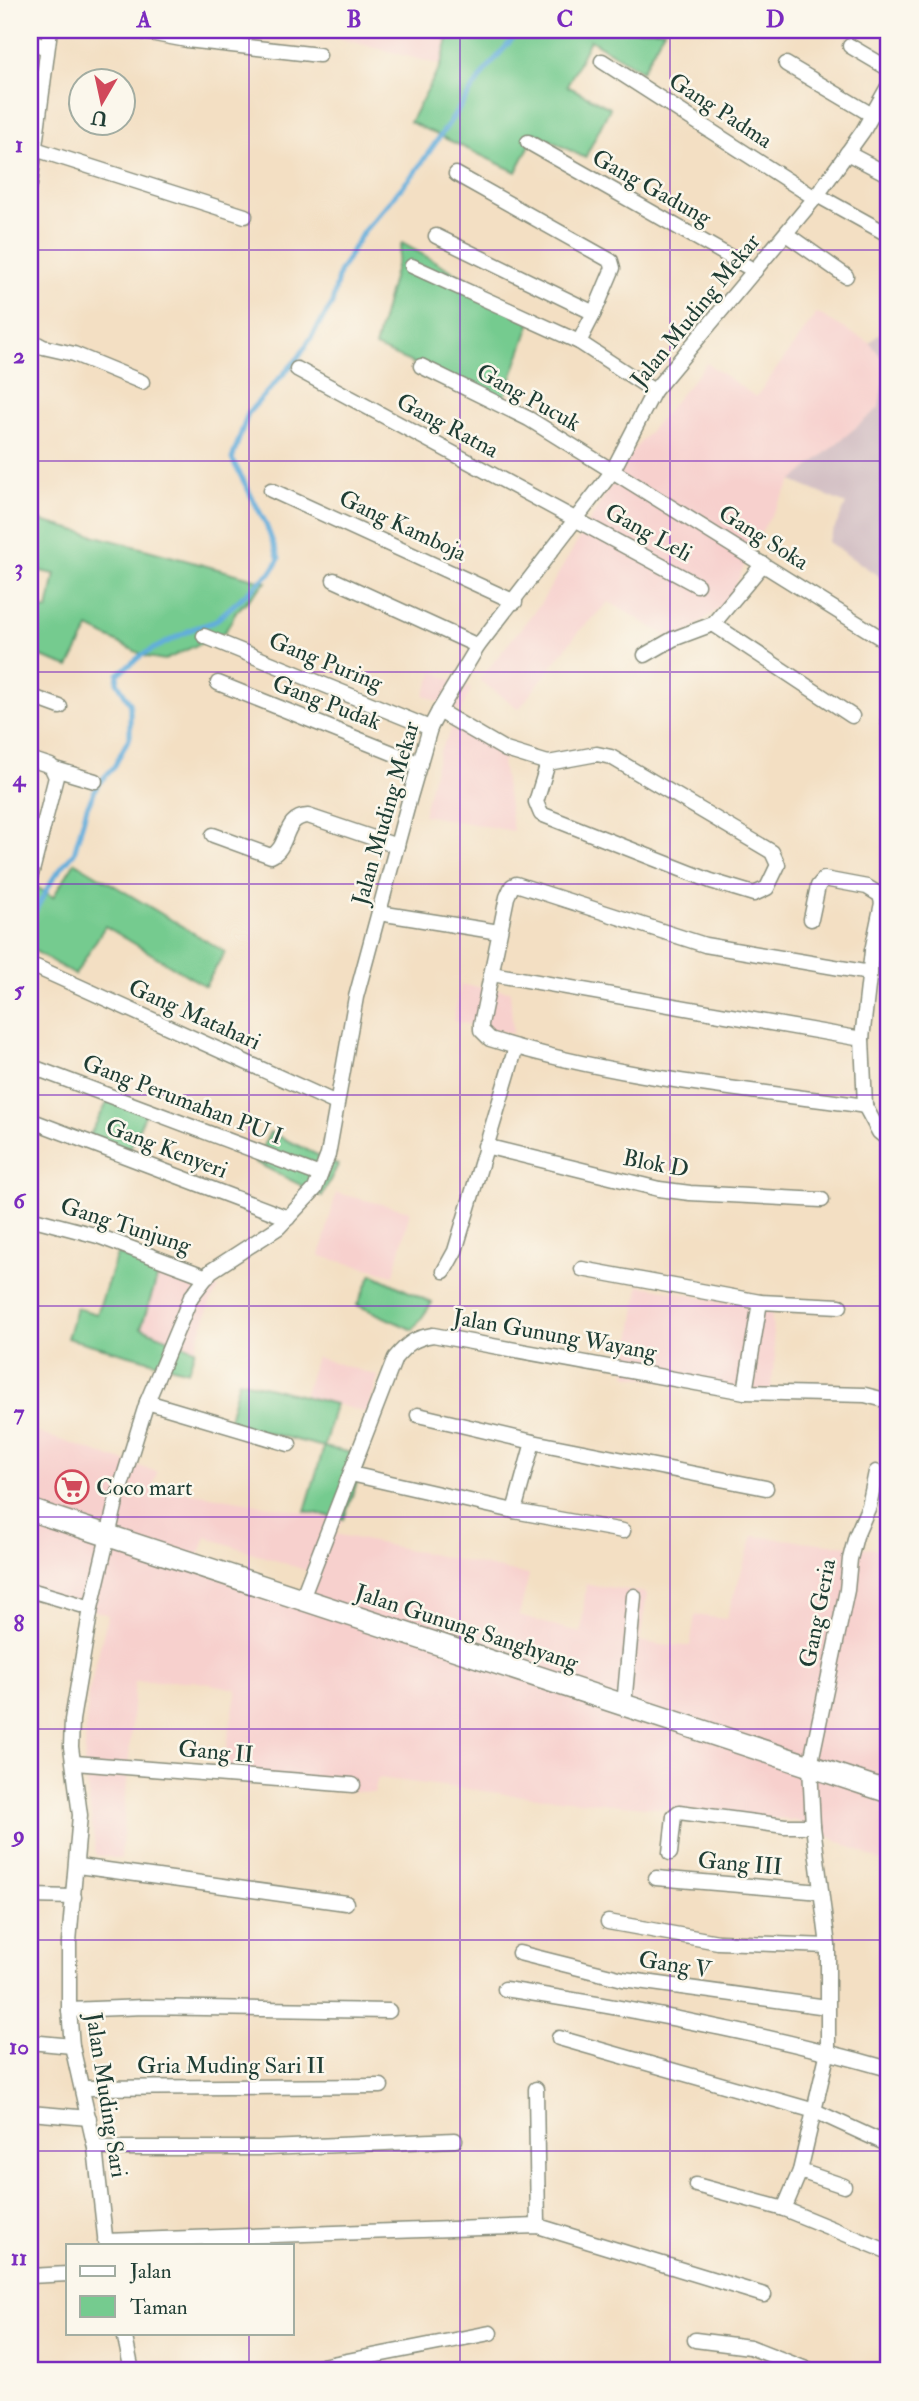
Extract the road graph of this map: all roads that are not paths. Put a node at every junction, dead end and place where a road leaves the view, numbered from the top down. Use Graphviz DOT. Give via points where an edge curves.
graph roads {
  1 [pos="50,30"];
  2 [pos="133,30"];
  3 [pos="30,41"];
  4 [pos="850,46"];
  5 [pos="46,48"];
  6 [pos="319,55"];
  7 [pos="602,61"];
  8 [pos="786,64"];
  9 [pos="889,69"];
  10 [pos="889,85"];
  11 [pos="872,115"];
  12 [pos="528,142"];
  13 [pos="848,153"];
  14 [pos="33,157"];
  15 [pos="456,174"];
  16 [pos="889,175"];
  17 [pos="30,185"];
  18 [pos="816,197"];
  19 [pos="245,216"];
  20 [pos="786,234"];
  21 [pos="889,235"];
  22 [pos="436,236"];
  23 [pos="412,266"];
  24 [pos="755,271"];
  25 [pos="846,276"];
  26 [pos="594,313"];
  27 [pos="30,340"];
  28 [pos="579,342"];
  29 [pos="421,366"];
  30 [pos="297,369"];
  31 [pos="142,382"];
  32 [pos="654,391"];
  33 [pos="612,472"];
  34 [pos="271,490"];
  35 [pos="578,520"];
  36 [pos="763,564"];
  37 [pos="334,580"];
  38 [pos="697,585"];
  39 [pos="515,602"];
  40 [pos="713,624"];
  41 [pos="204,636"];
  42 [pos="889,643"];
  43 [pos="478,646"];
  44 [pos="645,655"];
  45 [pos="218,683"];
  46 [pos="30,696"];
  47 [pos="60,707"];
  48 [pos="439,711"];
  49 [pos="852,716"];
  50 [pos="430,728"];
  51 [pos="30,759"];
  52 [pos="548,763"];
  53 [pos="420,764"];
  54 [pos="55,769"];
  55 [pos="94,781"];
  56 [pos="213,835"];
  57 [pos="397,845"];
  58 [pos="30,879"];
  59 [pos="379,912"];
  60 [pos="811,919"];
  61 [pos="499,932"];
  62 [pos="872,951"];
  63 [pos="889,953"];
  64 [pos="36,967"];
  65 [pos="870,973"];
  66 [pos="492,974"];
  67 [pos="862,1039"];
  68 [pos="516,1047"];
  69 [pos="30,1066"];
  70 [pos="336,1103"];
  71 [pos="865,1106"];
  72 [pos="30,1121"];
  73 [pos="889,1140"];
  74 [pos="485,1146"];
  75 [pos="320,1175"];
  76 [pos="822,1200"];
  77 [pos="30,1218"];
  78 [pos="288,1218"];
  79 [pos="582,1269"];
  80 [pos="444,1271"];
  81 [pos="207,1276"];
  82 [pos="760,1302"];
  83 [pos="840,1306"];
  84 [pos="745,1392"];
  85 [pos="889,1401"];
  86 [pos="147,1402"];
  87 [pos="418,1415"];
  88 [pos="533,1442"];
  89 [pos="289,1444"];
  90 [pos="876,1472"];
  91 [pos="351,1474"];
  92 [pos="766,1489"];
  93 [pos="30,1510"];
  94 [pos="514,1511"];
  95 [pos="624,1531"];
  96 [pos="108,1537"];
  97 [pos="30,1590"];
  98 [pos="634,1596"];
  99 [pos="301,1601"];
  100 [pos="91,1608"];
  101 [pos="624,1705"];
  102 [pos="75,1763"];
  103 [pos="810,1766"];
  104 [pos="353,1785"];
  105 [pos="889,1793"];
  106 [pos="813,1826"];
  107 [pos="670,1853"];
  108 [pos="78,1866"];
  109 [pos="656,1878"];
  110 [pos="821,1892"];
  111 [pos="30,1896"];
  112 [pos="74,1897"];
  113 [pos="346,1903"];
  114 [pos="608,1922"];
  115 [pos="828,1946"];
  116 [pos="519,1953"];
  117 [pos="505,1989"];
  118 [pos="827,2007"];
  119 [pos="69,2010"];
  120 [pos="389,2011"];
  121 [pos="559,2038"];
  122 [pos="30,2042"];
  123 [pos="72,2046"];
  124 [pos="828,2051"];
  125 [pos="889,2069"];
  126 [pos="381,2086"];
  127 [pos="82,2088"];
  128 [pos="536,2089"];
  129 [pos="816,2111"];
  130 [pos="30,2113"];
  131 [pos="89,2118"];
  132 [pos="455,2140"];
  133 [pos="889,2145"];
  134 [pos="95,2148"];
  135 [pos="800,2171"];
  136 [pos="696,2185"];
  137 [pos="844,2186"];
  138 [pos="784,2209"];
  139 [pos="537,2226"];
  140 [pos="106,2243"];
  141 [pos="889,2252"];
  142 [pos="66,2274"];
  143 [pos="30,2276"];
  144 [pos="764,2295"];
  145 [pos="490,2333"];
  146 [pos="124,2334"];
  147 [pos="695,2340"];
  148 [pos="132,2371"];
  149 [pos="296,2371"];
  150 [pos="811,2371"];
  1 -- 5 [label="street"];
  2 -- 6 [label="street"];
  3 -- 5 [label="street"];
  4 -- 9 [label="street"];
  5 -- 14 [label="street"];
  7 -- 18 [label="street, Gang Padma"];
  8 -- 11 [label="street"];
  10 -- 11 [label="street, Jalan Muding Mekar"];
  11 -- 13 [label="street, Jalan Muding Mekar"];
  12 -- 24 [label="street, Gang Gadung"];
  13 -- 16 [label="street"];
  13 -- 18 [label="street, Jalan Muding Mekar"];
  14 -- 17 [label="street"];
  14 -- 19 [label="street"];
  15 -- 26 [label="street" via="611,261 613,268"];
  18 -- 20 [label="street, Jalan Muding Mekar"];
  18 -- 21 [label="street, Gang Padma"];
  20 -- 24 [label="street, Jalan Muding Mekar"];
  20 -- 25 [label="street"];
  22 -- 26 [label="street"];
  23 -- 28 [label="street"];
  24 -- 32 [label="street, Jalan Muding Mekar"];
  26 -- 28 [label="street"];
  27 -- 31 [label="street"];
  28 -- 32 [label="street"];
  29 -- 33 [label="street, Gang Pucuk" via="529,419"];
  30 -- 35 [label="street, Gang Ratna"];
  32 -- 33 [label="street, Jalan Muding Mekar"];
  33 -- 35 [label="street, Jalan Muding Mekar"];
  33 -- 36 [label="street, Gang Soka"];
  34 -- 39 [label="street, Gang Kamboja"];
  35 -- 38 [label="street, Gang Leli"];
  35 -- 39 [label="street, Jalan Muding Mekar"];
  36 -- 40 [label="street"];
  36 -- 42 [label="street, Gang Soka"];
  37 -- 43 [label="street"];
  39 -- 43 [label="street, Jalan Muding Mekar"];
  40 -- 44 [label="street"];
  40 -- 49 [label="street"];
  41 -- 50 [label="street, Gang Puring"];
  43 -- 48 [label="street, Jalan Muding Mekar"];
  45 -- 53 [label="street, Gang Pudak"];
  46 -- 47 [label="street"];
  48 -- 50 [label="street, Jalan Muding Mekar"];
  48 -- 52 [label="street" via="506,750"];
  50 -- 53 [label="street, Jalan Muding Mekar"];
  51 -- 54 [label="street"];
  52 -- 52 [label="street" via="597,754 611,757 772,852 778,864 767,888 754,894 711,881 541,814 536,802"];
  53 -- 57 [label="street, Jalan Muding Mekar"];
  54 -- 55 [label="street"];
  54 -- 58 [label="street"];
  56 -- 57 [label="street" via="271,856 279,850 292,822 308,816"];
  57 -- 59 [label="street, Jalan Muding Mekar"];
  59 -- 61 [label="street"];
  59 -- 70 [label="street, Jalan Muding Mekar" via="356,998"];
  60 -- 62 [label="street" via="818,886 824,879 875,891 882,903"];
  61 -- 65 [label="street" via="510,889 521,884 705,945"];
  61 -- 66 [label="street"];
  62 -- 63 [label="street"];
  62 -- 65 [label="street"];
  64 -- 70 [label="street, Gang Matahari"];
  65 -- 67 [label="street"];
  66 -- 67 [label="street"];
  66 -- 68 [label="street" via="481,1030 490,1039"];
  67 -- 71 [label="street"];
  68 -- 71 [label="street" via="675,1079"];
  68 -- 74 [label="street"];
  69 -- 75 [label="street, Gang Perumahan PU I"];
  70 -- 75 [label="street, Jalan Muding Mekar"];
  71 -- 73 [label="street" via="879,1132"];
  72 -- 78 [label="street, Gang Kenyeri"];
  74 -- 76 [label="street, Blok D" via="659,1189"];
  74 -- 80 [label="street" via="455,1251"];
  75 -- 78 [label="street, Jalan Muding Mekar" via="307,1200"];
  77 -- 81 [label="street, Gang Tunjung" via="98,1236"];
  78 -- 81 [label="street, Jalan Muding Mekar"];
  79 -- 82 [label="street"];
  81 -- 86 [label="street, Jalan Muding Mekar" via="191,1297"];
  82 -- 83 [label="street"];
  82 -- 84 [label="street"];
  84 -- 85 [label="street, Jalan Gunung Wayang" via="866,1395"];
  84 -- 91 [label="street, Jalan Gunung Wayang" via="433,1335 416,1338 395,1358"];
  86 -- 89 [label="street"];
  86 -- 96 [label="street, Jalan Muding Mekar"];
  87 -- 88 [label="street"];
  88 -- 92 [label="street"];
  88 -- 94 [label="street"];
  90 -- 103 [label="street, Gang Geria" via="850,1559"];
  91 -- 94 [label="street"];
  91 -- 99 [label="street, Jalan Gunung Wayang"];
  93 -- 96 [label="main road, Jalan Gunung Sanghyang"];
  94 -- 95 [label="street"];
  96 -- 99 [label="main road, Jalan Gunung Sanghyang"];
  96 -- 100 [label="street, Jalan Muding Sari"];
  97 -- 100 [label="street"];
  98 -- 101 [label="street"];
  99 -- 101 [label="main road, Jalan Gunung Sanghyang"];
  100 -- 102 [label="street, Jalan Muding Sari" via="72,1720"];
  101 -- 103 [label="main road, Jalan Gunung Sanghyang"];
  102 -- 104 [label="street, Gang II"];
  102 -- 108 [label="street, Jalan Muding Sari"];
  103 -- 105 [label="main road, Jalan Gunung Sanghyang"];
  103 -- 106 [label="street, Gang Geria"];
  106 -- 107 [label="street" via="679,1812 674,1816"];
  106 -- 110 [label="street, Gang Geria"];
  108 -- 112 [label="street, Jalan Muding Sari"];
  108 -- 113 [label="street"];
  109 -- 110 [label="street, Gang III"];
  110 -- 115 [label="street, Gang Geria"];
  111 -- 112 [label="street"];
  112 -- 119 [label="street, Jalan Muding Sari"];
  114 -- 115 [label="street" via="718,1942"];
  115 -- 118 [label="street, Gang Geria"];
  116 -- 118 [label="street, Gang V" via="624,1979"];
  117 -- 124 [label="street"];
  118 -- 124 [label="street, Gang Geria"];
  119 -- 120 [label="street"];
  119 -- 123 [label="street, Jalan Muding Sari"];
  121 -- 129 [label="street"];
  122 -- 123 [label="street"];
  123 -- 127 [label="street, Jalan Muding Sari"];
  124 -- 125 [label="street"];
  124 -- 129 [label="street, Gang Geria"];
  126 -- 127 [label="street, Gria Muding Sari II"];
  127 -- 131 [label="street, Jalan Muding Sari"];
  128 -- 139 [label="street"];
  129 -- 133 [label="street"];
  129 -- 135 [label="street, Gang Geria"];
  130 -- 131 [label="street"];
  131 -- 134 [label="street, Jalan Muding Sari"];
  132 -- 134 [label="street" via="268,2148"];
  134 -- 140 [label="street, Jalan Muding Sari"];
  135 -- 137 [label="street"];
  135 -- 138 [label="street, Gang Geria"];
  136 -- 138 [label="street"];
  138 -- 141 [label="street"];
  139 -- 140 [label="street"];
  139 -- 144 [label="street"];
  142 -- 143 [label="street"];
  145 -- 149 [label="street"];
  146 -- 148 [label="street"];
  147 -- 150 [label="street" via="750,2347"];
}
